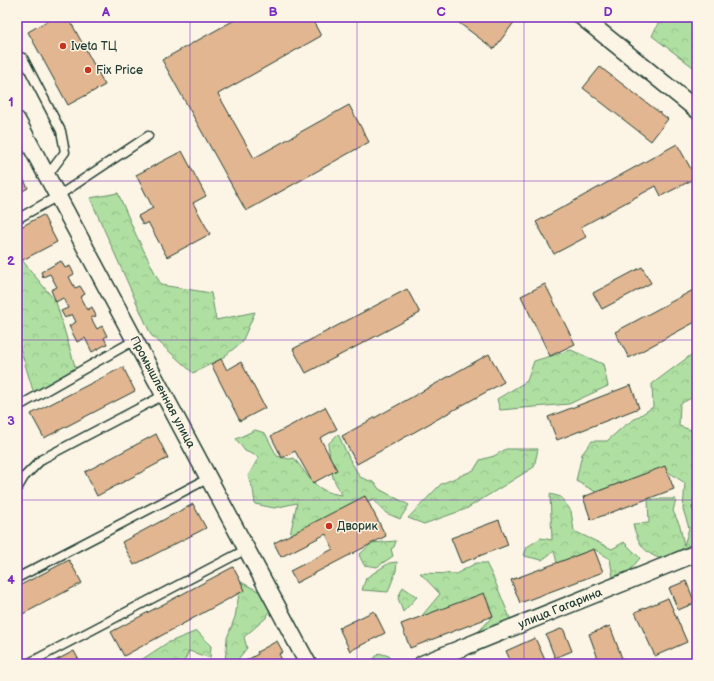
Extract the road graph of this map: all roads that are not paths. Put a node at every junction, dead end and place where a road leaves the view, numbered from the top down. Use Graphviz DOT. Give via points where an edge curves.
graph roads {
  1 [pos="582,17"];
  2 [pos="17,56"];
  3 [pos="697,110"];
  4 [pos="17,120"];
  5 [pos="148,136"];
  6 [pos="47,176"];
  7 [pos="58,196"];
  8 [pos="17,219"];
  9 [pos="135,340"];
  10 [pos="164,395"];
  11 [pos="17,408"];
  12 [pos="209,478"];
  13 [pos="17,489"];
  14 [pos="247,549"];
  15 [pos="697,553"];
  16 [pos="17,578"];
  17 [pos="27,664"];
  18 [pos="308,664"];
  19 [pos="422,664"];
  1 -- 3 [label="street"];
  2 -- 6 [label="lane" via="23,58 61,131 65,152"];
  4 -- 6 [label="street, Промышленная улица"];
  5 -- 7 [label="lane"];
  6 -- 7 [label="street, Промышленная улица"];
  7 -- 8 [label="lane"];
  7 -- 9 [label="street, Промышленная улица"];
  9 -- 10 [label="street, Промышленная улица"];
  9 -- 11 [label="lane"];
  10 -- 12 [label="street, Промышленная улица"];
  10 -- 13 [label="lane" via="42,459 24,477"];
  12 -- 14 [label="street, Промышленная улица"];
  12 -- 16 [label="lane"];
  14 -- 17 [label="lane"];
  14 -- 18 [label="street, Промышленная улица"];
  15 -- 19 [label="street, улица Гагарина"];
}
